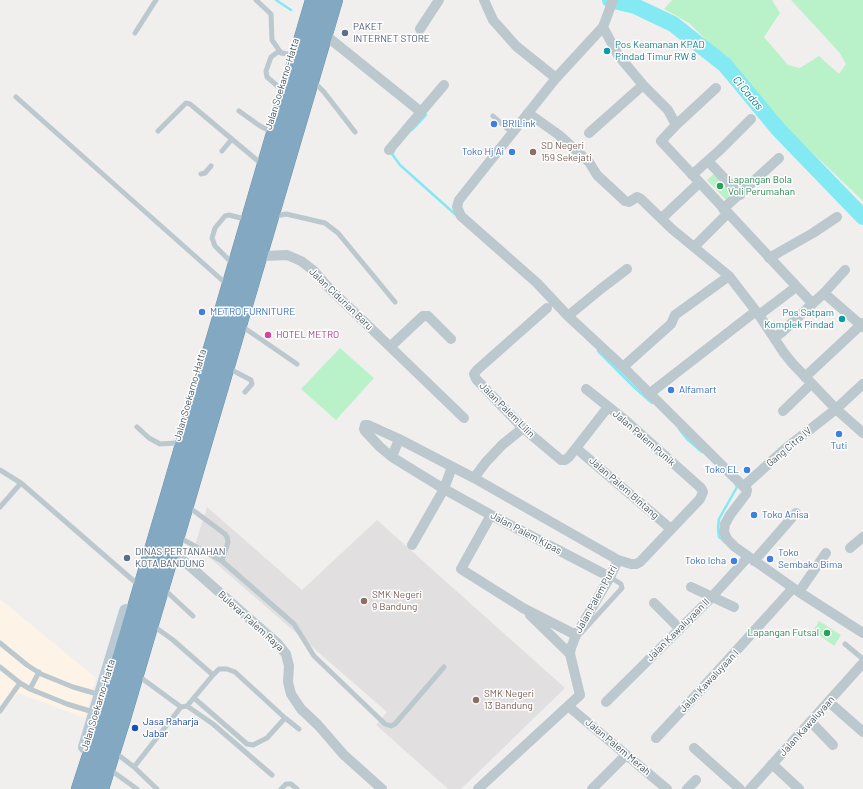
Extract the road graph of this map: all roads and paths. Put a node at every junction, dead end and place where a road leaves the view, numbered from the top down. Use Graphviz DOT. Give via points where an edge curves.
graph roads {
  1 [pos="156,0"];
  2 [pos="256,0"];
  3 [pos="307,0"];
  4 [pos="314,0"];
  5 [pos="333,0"];
  6 [pos="341,0"];
  7 [pos="439,0"];
  8 [pos="484,0"];
  9 [pos="613,0"];
  10 [pos="603,27"];
  11 [pos="420,29"];
  12 [pos="135,32"];
  13 [pos="329,38"];
  14 [pos="286,54"];
  15 [pos="556,78"];
  16 [pos="316,84"];
  17 [pos="444,85"];
  18 [pos="643,85"];
  19 [pos="716,88"];
  20 [pos="281,89"];
  21 [pos="16,97"];
  22 [pos="239,111"];
  23 [pos="421,112"];
  24 [pos="528,113"];
  25 [pos="493,116"];
  26 [pos="751,119"];
  27 [pos="676,125"];
  28 [pos="268,130"];
  29 [pos="158,131"];
  30 [pos="355,132"];
  31 [pos="512,132"];
  32 [pos="589,133"];
  33 [pos="232,138"];
  34 [pos="389,150"];
  35 [pos="222,151"];
  36 [pos="779,158"];
  37 [pos="708,160"];
  38 [pos="258,161"];
  39 [pos="211,166"];
  40 [pos="201,174"];
  41 [pos="692,175"];
  42 [pos="699,183"];
  43 [pos="740,195"];
  44 [pos="726,211"];
  45 [pos="276,216"];
  46 [pos="837,217"];
  47 [pos="662,218"];
  48 [pos="240,223"];
  49 [pos="694,247"];
  50 [pos="235,256"];
  51 [pos="264,256"];
  52 [pos="769,258"];
  53 [pos="627,268"];
  54 [pos="845,270"];
  55 [pos="729,276"];
  56 [pos="223,281"];
  57 [pos="796,287"];
  58 [pos="824,293"];
  59 [pos="395,302"];
  60 [pos="812,304"];
  61 [pos="547,308"];
  62 [pos="758,313"];
  63 [pos="568,316"];
  64 [pos="862,325"];
  65 [pos="242,327"];
  66 [pos="774,338"];
  67 [pos="451,339"];
  68 [pos="391,346"];
  69 [pos="297,364"];
  70 [pos="623,367"];
  71 [pos="230,369"];
  72 [pos="808,380"];
  73 [pos="863,384"];
  74 [pos="586,389"];
  75 [pos="245,392"];
  76 [pos="649,394"];
  77 [pos="608,407"];
  78 [pos="836,409"];
  79 [pos="783,411"];
  80 [pos="215,413"];
  81 [pos="464,418"];
  82 [pos="137,427"];
  83 [pos="523,428"];
  84 [pos="863,433"];
  85 [pos="400,439"];
  86 [pos="176,443"];
  87 [pos="576,448"];
  88 [pos="392,457"];
  89 [pos="452,467"];
  90 [pos="0,470"];
  91 [pos="474,478"];
  92 [pos="21,483"];
  93 [pos="744,486"];
  94 [pos="701,488"];
  95 [pos="444,489"];
  96 [pos="171,492"];
  97 [pos="0,507"];
  98 [pos="190,508"];
  99 [pos="796,514"];
  100 [pos="491,515"];
  101 [pos="155,516"];
  102 [pos="671,529"];
  103 [pos="863,537"];
  104 [pos="180,538"];
  105 [pos="412,544"];
  106 [pos="850,548"];
  107 [pos="176,554"];
  108 [pos="826,554"];
  109 [pos="751,559"];
  110 [pos="618,560"];
  111 [pos="222,561"];
  112 [pos="610,577"];
  113 [pos="135,582"];
  114 [pos="691,587"];
  115 [pos="794,590"];
  116 [pos="166,591"];
  117 [pos="712,596"];
  118 [pos="654,603"];
  119 [pos="734,607"];
  120 [pos="523,608"];
  121 [pos="193,616"];
  122 [pos="155,627"];
  123 [pos="680,629"];
  124 [pos="863,633"];
  125 [pos="576,636"];
  126 [pos="0,642"];
  127 [pos="845,644"];
  128 [pos="570,654"];
  129 [pos="863,659"];
  130 [pos="0,667"];
  131 [pos="444,667"];
  132 [pos="861,668"];
  133 [pos="39,672"];
  134 [pos="213,675"];
  135 [pos="140,677"];
  136 [pos="20,683"];
  137 [pos="30,689"];
  138 [pos="101,695"];
  139 [pos="194,698"];
  140 [pos="606,702"];
  141 [pos="829,702"];
  142 [pos="187,706"];
  143 [pos="568,706"];
  144 [pos="181,707"];
  145 [pos="0,711"];
  146 [pos="96,713"];
  147 [pos="285,718"];
  148 [pos="811,722"];
  149 [pos="299,729"];
  150 [pos="863,732"];
  151 [pos="123,733"];
  152 [pos="656,738"];
  153 [pos="833,745"];
  154 [pos="694,748"];
  155 [pos="626,755"];
  156 [pos="113,759"];
  157 [pos="772,764"];
  158 [pos="134,767"];
  159 [pos="272,775"];
  160 [pos="696,780"];
  161 [pos="131,787"];
  162 [pos="72,789"];
  163 [pos="81,789"];
  164 [pos="99,789"];
  165 [pos="107,789"];
  166 [pos="137,789"];
  167 [pos="157,789"];
  168 [pos="281,789"];
  169 [pos="297,789"];
  170 [pos="382,789"];
  171 [pos="478,789"];
  172 [pos="592,789"];
  173 [pos="668,789"];
  174 [pos="687,789"];
  175 [pos="740,789"];
  176 [pos="750,789"];
  177 [pos="799,789"];
  1 -- 12 [label="lane"];
  2 -- 14 [label="lane" via="271,14 272,40"];
  3 -- 14 [label="main road, Jalan Soekarno-Hatta"];
  4 -- 50 [label="highway, Jalan Soekarno-Hatta"];
  5 -- 80 [label="highway"];
  6 -- 13 [label="main road"];
  7 -- 11 [label="street"];
  8 -- 15 [label="street" via="492,20 516,46"];
  9 -- 10 [label="street"];
  10 -- 15 [label="street"];
  10 -- 18 [label="street" via="618,55"];
  13 -- 16 [label="main road"];
  13 -- 23 [label="street"];
  14 -- 20 [label="main road, Jalan Soekarno-Hatta"];
  14 -- 20 [label="lane" via="278,52 271,57 265,74"];
  15 -- 24 [label="street"];
  16 -- 30 [label="lane"];
  16 -- 45 [label="main road"];
  17 -- 23 [label="street"];
  18 -- 27 [label="street" via="668,110"];
  18 -- 32 [label="street"];
  19 -- 27 [label="street"];
  20 -- 28 [label="main road, Jalan Soekarno-Hatta"];
  21 -- 56 [label="lane"];
  22 -- 28 [label="lane"];
  23 -- 34 [label="street"];
  24 -- 31 [label="street"];
  24 -- 47 [label="street" via="559,135 589,162 597,175 625,202 639,198"];
  25 -- 31 [label="lane"];
  26 -- 37 [label="street"];
  27 -- 41 [label="street" via="660,141"];
  28 -- 38 [label="main road, Jalan Soekarno-Hatta"];
  29 -- 33 [label="lane" via="186,103"];
  31 -- 63 [label="street" via="457,206 461,216 537,283"];
  33 -- 35 [label="lane"];
  33 -- 38 [label="lane"];
  36 -- 43 [label="street"];
  37 -- 41 [label="street"];
  37 -- 43 [label="street"];
  38 -- 48 [label="main road, Jalan Soekarno-Hatta"];
  39 -- 40 [label="lane"];
  41 -- 42 [label="street"];
  42 -- 44 [label="street"];
  42 -- 47 [label="street"];
  43 -- 44 [label="street"];
  44 -- 49 [label="street"];
  44 -- 52 [label="street"];
  45 -- 51 [label="main road"];
  45 -- 59 [label="lane" via="286,214 325,223 338,233"];
  46 -- 52 [label="street"];
  47 -- 49 [label="street"];
  48 -- 50 [label="highway"];
  48 -- 50 [label="lane" via="229,215 225,216 215,228 212,238 215,246"];
  49 -- 55 [label="street"];
  50 -- 56 [label="main road, Jalan Soekarno-Hatta"];
  50 -- 96 [label="highway, Jalan Soekarno-Hatta"];
  51 -- 65 [label="main road"];
  51 -- 68 [label="street, Jalan Cidurian Baru" via="287,255 301,261"];
  52 -- 57 [label="street"];
  53 -- 63 [label="street"];
  54 -- 58 [label="street"];
  55 -- 62 [label="street"];
  55 -- 70 [label="street" via="675,315 671,324"];
  56 -- 86 [label="main road, Jalan Soekarno-Hatta"];
  57 -- 60 [label="street"];
  57 -- 62 [label="street"];
  58 -- 60 [label="street"];
  58 -- 64 [label="street"];
  60 -- 66 [label="street"];
  61 -- 83 [label="street, Jalan Palem Lilin" via="474,374"];
  62 -- 66 [label="street"];
  62 -- 76 [label="street"];
  63 -- 70 [label="street"];
  64 -- 72 [label="street" via="841,342"];
  65 -- 69 [label="lane"];
  65 -- 71 [label="main road"];
  66 -- 72 [label="street"];
  67 -- 68 [label="street" via="428,316 423,316"];
  68 -- 81 [label="street, Jalan Cidurian Baru"];
  70 -- 76 [label="street"];
  71 -- 75 [label="lane" via="251,380 252,384"];
  71 -- 80 [label="main road"];
  72 -- 78 [label="street"];
  72 -- 79 [label="street"];
  73 -- 78 [label="street, Gang Citra IV"];
  74 -- 77 [label="street, Jalan Palem Punik"];
  76 -- 93 [label="street"];
  77 -- 87 [label="street, Jalan Palem Lilin"];
  77 -- 94 [label="street, Jalan Palem Punik"];
  78 -- 84 [label="street"];
  78 -- 93 [label="street, Gang Citra IV" via="784,449"];
  80 -- 98 [label="main road"];
  80 -- 156 [label="highway"];
  82 -- 86 [label="lane" via="160,444"];
  83 -- 87 [label="street, Jalan Palem Lilin" via="561,460 569,457"];
  83 -- 91 [label="street" via="502,445"];
  85 -- 88 [label="street"];
  85 -- 88 [label="street, Jalan Palem Kipas" via="365,425 365,431"];
  85 -- 89 [label="street"];
  86 -- 101 [label="main road, Jalan Soekarno-Hatta"];
  87 -- 102 [label="street, Jalan Palem Bintang"];
  88 -- 95 [label="street, Jalan Palem Kipas"];
  89 -- 91 [label="street"];
  89 -- 95 [label="street"];
  90 -- 92 [label="lane"];
  91 -- 110 [label="street"];
  92 -- 97 [label="lane"];
  92 -- 113 [label="lane"];
  93 -- 109 [label="street" via="747,492 730,515 724,532 735,547"];
  94 -- 102 [label="street, Jalan Palem Putri" via="702,495"];
  95 -- 100 [label="street, Jalan Palem Kipas"];
  95 -- 105 [label="street"];
  96 -- 101 [label="highway"];
  96 -- 163 [label="highway, Jalan Soekarno-Hatta"];
  98 -- 104 [label="main road"];
  98 -- 111 [label="lane" via="227,537"];
  99 -- 109 [label="street, Jalan Kawaluyaan II"];
  100 -- 112 [label="street, Jalan Palem Kipas"];
  100 -- 120 [label="street" via="461,569"];
  101 -- 113 [label="main road, Jalan Soekarno-Hatta"];
  102 -- 110 [label="street, Jalan Palem Putri" via="640,562 631,564"];
  103 -- 106 [label="street"];
  104 -- 107 [label="main road"];
  104 -- 111 [label="lane"];
  107 -- 116 [label="main road"];
  107 -- 170 [label="street, Bulevar Palem Raya" via="277,643 286,654 291,694 301,708 344,755"];
  108 -- 115 [label="street, Jalan Kawaluyaan I"];
  109 -- 115 [label="street"];
  109 -- 117 [label="street, Jalan Kawaluyaan II"];
  110 -- 112 [label="street, Jalan Palem Putri"];
  111 -- 131 [label="lane" via="294,624 314,656 386,724 395,724"];
  112 -- 125 [label="street, Jalan Palem Putri"];
  112 -- 125 [label="lane" via="621,584 622,588 583,632"];
  113 -- 138 [label="main road, Jalan Soekarno-Hatta"];
  114 -- 117 [label="street"];
  115 -- 124 [label="street"];
  115 -- 152 [label="street, Jalan Kawaluyaan I"];
  116 -- 121 [label="lane"];
  116 -- 122 [label="main road"];
  117 -- 119 [label="street"];
  117 -- 123 [label="street, Jalan Kawaluyaan II"];
  118 -- 123 [label="street"];
  120 -- 125 [label="street"];
  120 -- 128 [label="street"];
  122 -- 134 [label="lane"];
  122 -- 135 [label="main road"];
  123 -- 140 [label="street, Jalan Kawaluyaan II"];
  125 -- 128 [label="street, Jalan Palem Putri"];
  126 -- 133 [label="lane"];
  127 -- 129 [label="lane"];
  128 -- 143 [label="street" via="580,695"];
  130 -- 136 [label="lane"];
  132 -- 141 [label="street, Jalan Kawaluyaan"];
  133 -- 137 [label="lane"];
  133 -- 138 [label="lane" via="73,687"];
  134 -- 139 [label="lane"];
  134 -- 147 [label="lane" via="219,669 235,672"];
  135 -- 144 [label="lane"];
  135 -- 151 [label="main road"];
  136 -- 137 [label="lane"];
  136 -- 145 [label="lane"];
  137 -- 146 [label="lane"];
  138 -- 146 [label="main road, Jalan Soekarno-Hatta"];
  139 -- 142 [label="lane"];
  139 -- 147 [label="lane" via="247,744 253,745 268,738"];
  141 -- 148 [label="street, Jalan Kawaluyaan"];
  141 -- 150 [label="street"];
  142 -- 144 [label="lane"];
  142 -- 159 [label="lane" via="213,724"];
  143 -- 155 [label="street, Jalan Palem Merah"];
  143 -- 171 [label="street"];
  144 -- 158 [label="lane"];
  146 -- 162 [label="main road, Jalan Soekarno-Hatta"];
  147 -- 149 [label="lane"];
  148 -- 153 [label="street"];
  148 -- 157 [label="street, Jalan Kawaluyaan"];
  151 -- 156 [label="highway"];
  154 -- 175 [label="street"];
  155 -- 172 [label="street"];
  155 -- 173 [label="street, Jalan Palem Merah"];
  156 -- 158 [label="lane"];
  156 -- 161 [label="lane"];
  156 -- 164 [label="highway"];
  156 -- 165 [label="main road"];
  157 -- 176 [label="street, Jalan Kawaluyaan"];
  157 -- 177 [label="street"];
  158 -- 167 [label="lane"];
  160 -- 174 [label="street"];
  161 -- 166 [label="lane"];
  168 -- 169 [label="lane" via="286,784 291,784"];
}
